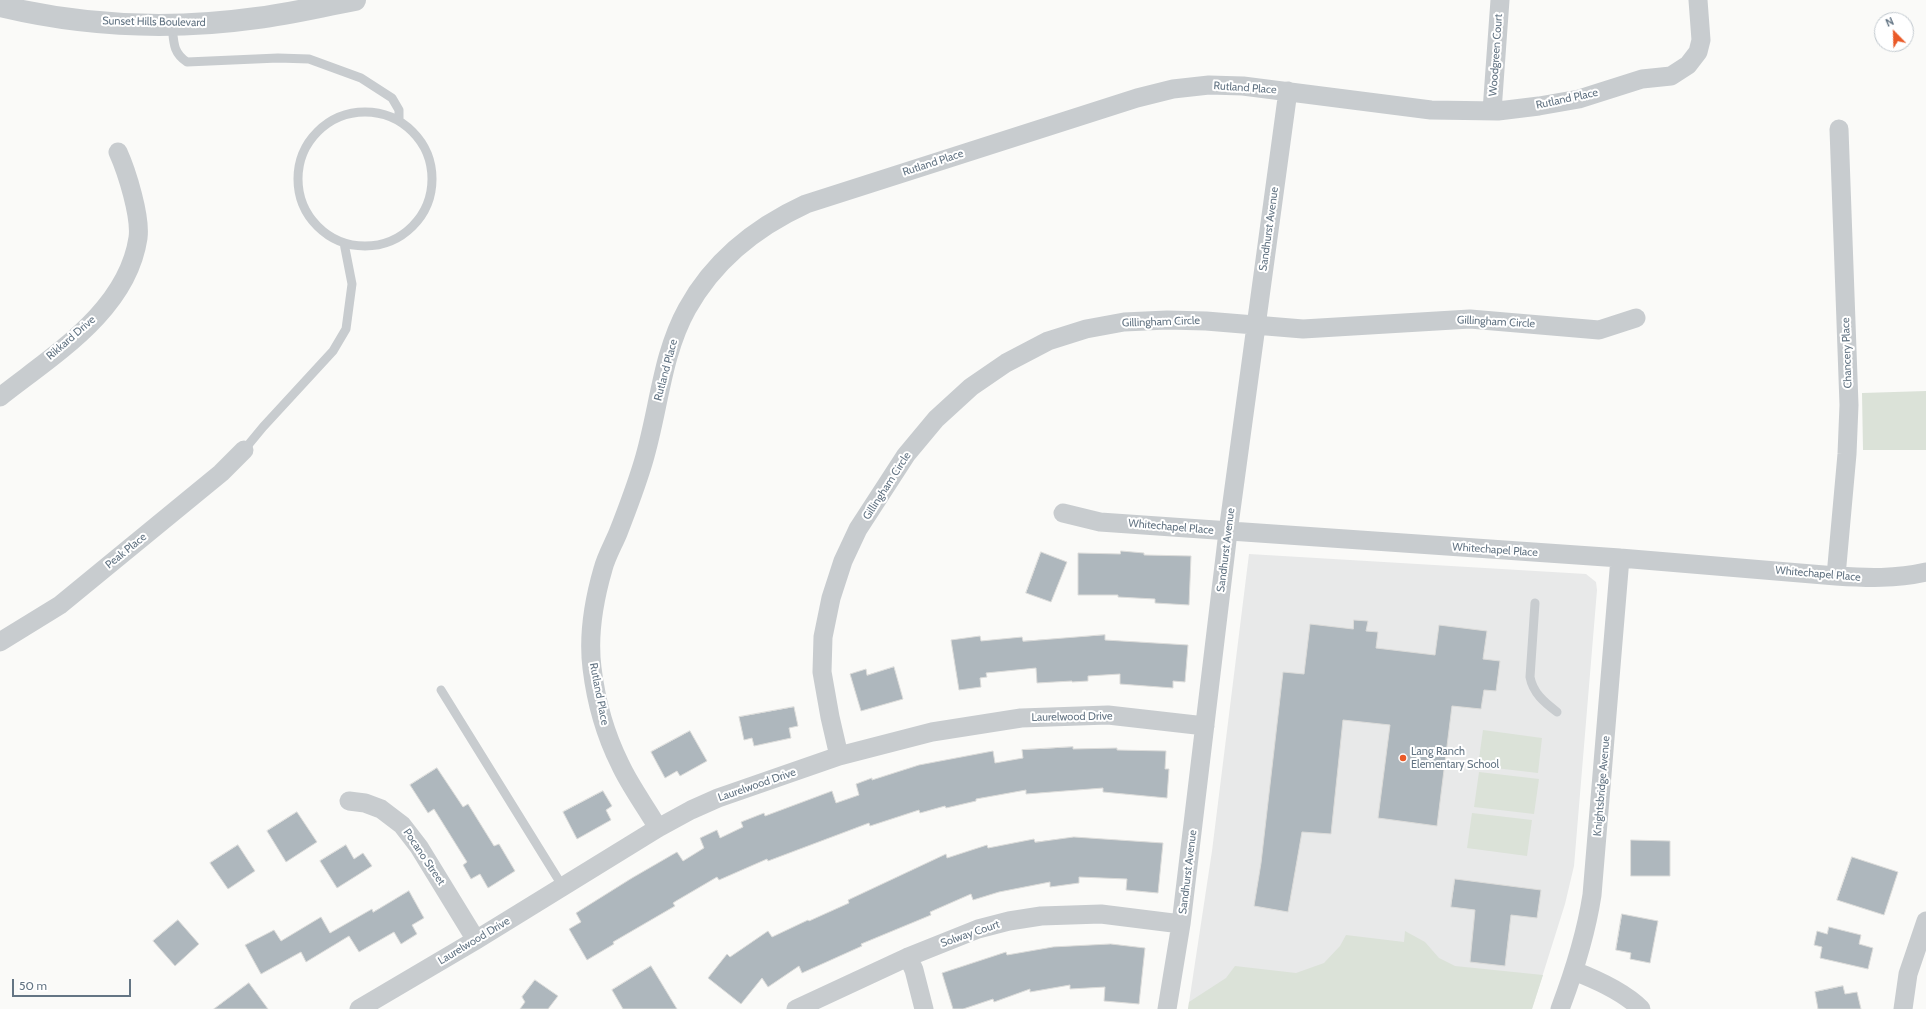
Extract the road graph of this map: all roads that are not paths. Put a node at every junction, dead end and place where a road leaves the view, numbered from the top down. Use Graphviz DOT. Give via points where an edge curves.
graph roads {
  1 [pos="355,0"];
  2 [pos="1500,0"];
  3 [pos="1698,0"];
  4 [pos="0,6"];
  5 [pos="172,25"];
  6 [pos="1288,91"];
  7 [pos="1492,111"];
  8 [pos="398,121"];
  9 [pos="1839,129"];
  10 [pos="118,152"];
  11 [pos="344,243"];
  12 [pos="1636,318"];
  13 [pos="1255,324"];
  14 [pos="0,397"];
  15 [pos="244,450"];
  16 [pos="1064,513"];
  17 [pos="1228,532"];
  18 [pos="1620,558"];
  19 [pos="1926,572"];
  20 [pos="1836,576"];
  21 [pos="1535,603"];
  22 [pos="0,642"];
  23 [pos="441,690"];
  24 [pos="1556,712"];
  25 [pos="1205,726"];
  26 [pos="840,756"];
  27 [pos="349,801"];
  28 [pos="658,828"];
  29 [pos="563,887"];
  30 [pos="1926,921"];
  31 [pos="1182,924"];
  32 [pos="476,940"];
  33 [pos="908,957"];
  34 [pos="1574,971"];
  35 [pos="359,1009"];
  36 [pos="796,1009"];
  37 [pos="924,1009"];
  38 [pos="1167,1009"];
  39 [pos="1560,1009"];
  40 [pos="1641,1009"];
  41 [pos="1903,1009"];
  1 -- 5 [label="street, Sunset Hills Boulevard" via="257,18"];
  2 -- 7 [label="street, Woodgreen Court"];
  3 -- 7 [label="street, Rutland Place" via="1701,40 1698,52 1688,65 1671,76 1642,79 1579,99"];
  4 -- 5 [label="street, Sunset Hills Boulevard" via="90,22"];
  5 -- 8 [label="lane" via="174,47 178,57 187,62 309,59 361,78 392,98 399,110"];
  6 -- 7 [label="street, Rutland Place" via="1431,110"];
  6 -- 13 [label="street, Sandhurst Avenue"];
  6 -- 28 [label="street, Rutland Place" via="1209,85 1137,98 806,204 757,231 714,269 687,308 669,348 644,461 603,568 592,616 592,667 602,720 620,765"];
  8 -- 11 [label="lane" via="409,128 424,146 432,167 432,190 424,212 410,230 390,242 368,247"];
  8 -- 11 [label="lane" via="390,116 367,112 344,115 325,124 310,140 300,159 297,180 301,202 311,221 327,235"];
  9 -- 20 [label="street, Chancery Place" via="1849,405"];
  10 -- 14 [label="street, Rikkard Drive" via="137,215 138,237 122,282 111,300 83,331"];
  11 -- 15 [label="lane" via="352,284 346,329 333,350"];
  12 -- 13 [label="street, Gillingham Circle" via="1599,330 1470,318 1303,329"];
  13 -- 17 [label="street, Sandhurst Avenue"];
  13 -- 26 [label="street, Gillingham Circle" via="1167,320 1124,322 1086,329 1048,341 1006,362 971,387 936,419 906,455 858,529 843,561 831,598 824,637 822,672"];
  15 -- 22 [label="street, Peak Place" via="221,473 60,605"];
  16 -- 17 [label="street, Whitechapel Place" via="1100,522"];
  17 -- 18 [label="street, Whitechapel Place"];
  17 -- 25 [label="street, Sandhurst Avenue"];
  18 -- 20 [label="street, Whitechapel Place"];
  18 -- 34 [label="street, Knightsbridge Avenue" via="1595,863 1588,918"];
  19 -- 20 [label="street, Whitechapel Place" via="1908,576 1871,578"];
  21 -- 24 [label="lane" via="1530,677 1532,688"];
  23 -- 29 [label="lane"];
  25 -- 26 [label="street, Laurelwood Drive" via="1108,715 1021,718 932,732"];
  25 -- 31 [label="street, Sandhurst Avenue"];
  26 -- 28 [label="street, Laurelwood Drive" via="718,798"];
  27 -- 32 [label="street, Pocano Street" via="381,809 402,825 419,847"];
  28 -- 29 [label="street, Laurelwood Drive"];
  29 -- 32 [label="street, Laurelwood Drive"];
  30 -- 41 [label="street" via="1908,974"];
  31 -- 33 [label="street, Solway Court" via="1101,914 1042,916 978,929"];
  31 -- 38 [label="street, Sandhurst Avenue"];
  32 -- 35 [label="street, Laurelwood Drive"];
  33 -- 36 [label="street, Solway Court"];
  33 -- 37 [label="street"];
  34 -- 39 [label="street, Knightsbridge Avenue"];
  34 -- 40 [label="street" via="1593,979"];
}
